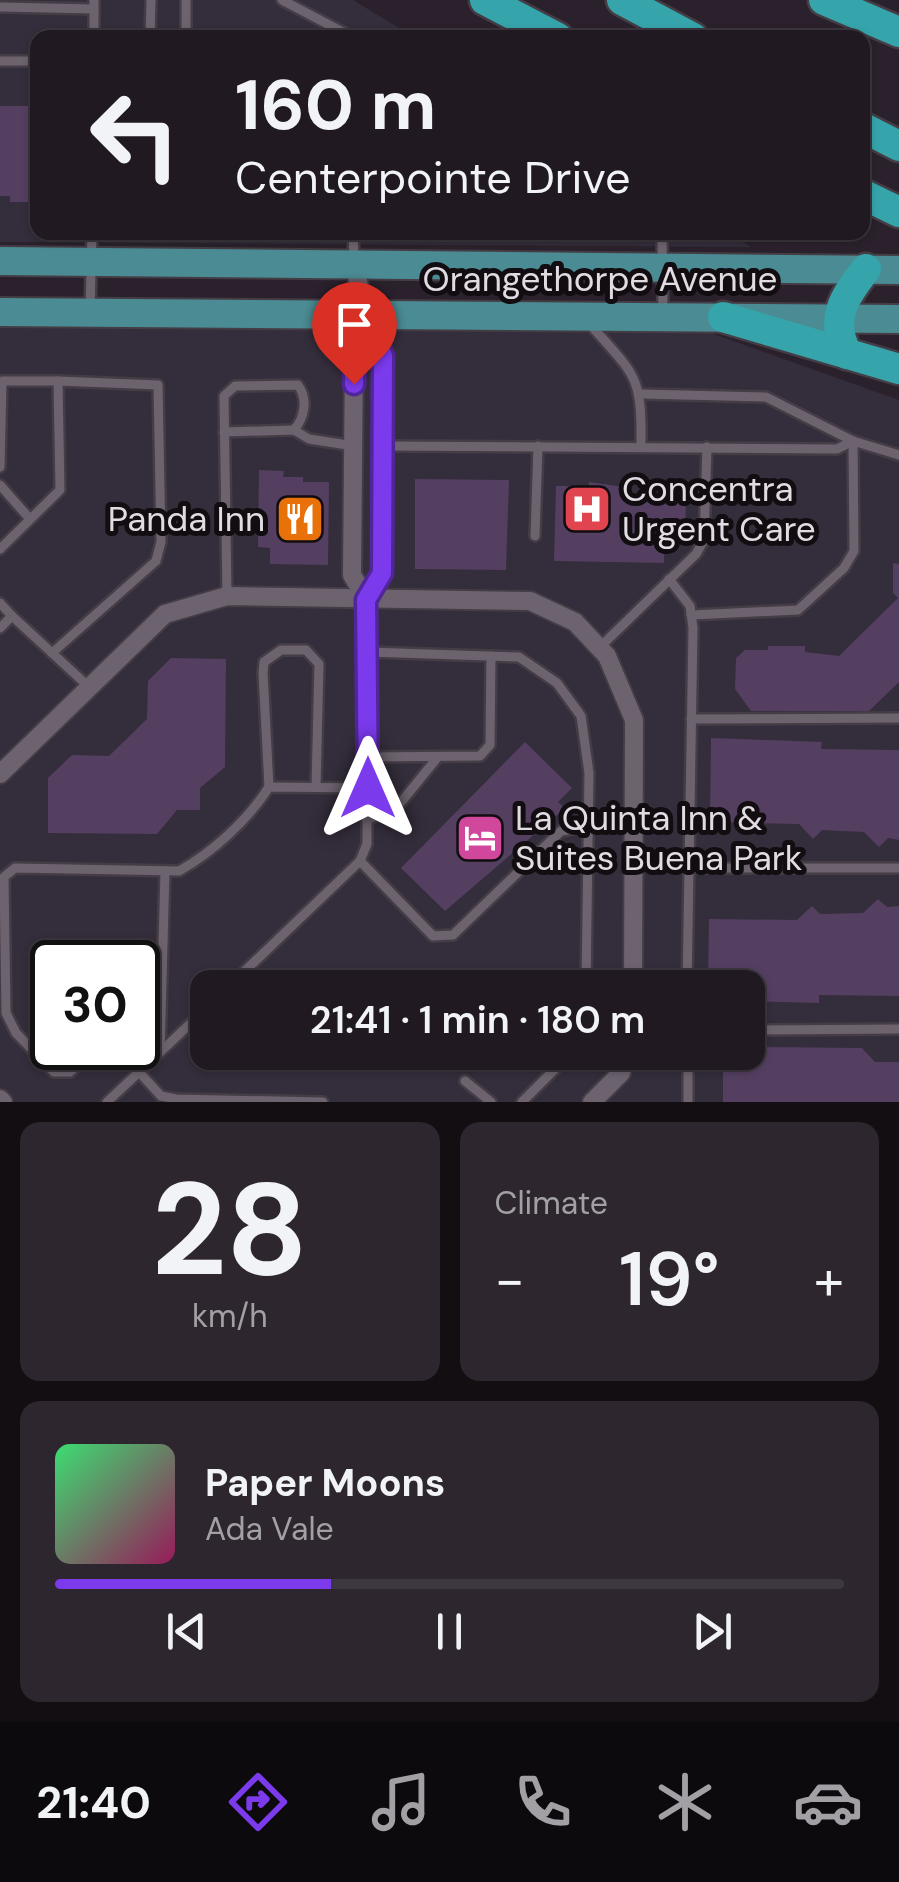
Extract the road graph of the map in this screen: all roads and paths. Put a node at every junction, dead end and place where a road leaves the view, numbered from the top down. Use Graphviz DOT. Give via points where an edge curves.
graph roads {
  1 [pos="151,0"];
  2 [pos="186,0"];
  3 [pos="282,0"];
  4 [pos="486,0"];
  5 [pos="622,0"];
  6 [pos="824,0"];
  7 [pos="45,4"];
  8 [pos="94,4"];
  9 [pos="0,8"];
  10 [pos="94,30"];
  11 [pos="150,30"];
  12 [pos="186,30"];
  13 [pos="339,30"];
  14 [pos="543,30"];
  15 [pos="678,30"];
  16 [pos="899,32"];
  17 [pos="0,61"];
  18 [pos="30,61"];
  19 [pos="870,131"];
  20 [pos="899,146"];
  21 [pos="870,198"];
  22 [pos="899,212"];
  23 [pos="92,240"];
  24 [pos="354,240"];
  25 [pos="662,240"];
  26 [pos="0,261"];
  27 [pos="92,262"];
  28 [pos="354,262"];
  29 [pos="663,265"];
  30 [pos="866,269"];
  31 [pos="899,270"];
  32 [pos="0,312"];
  33 [pos="90,313"];
  34 [pos="366,315"];
  35 [pos="583,316"];
  36 [pos="664,317"];
  37 [pos="723,317"];
  38 [pos="838,318"];
  39 [pos="899,318"];
  40 [pos="847,354"];
  41 [pos="899,370"];
  42 [pos="58,381"];
  43 [pos="642,394"];
  44 [pos="294,430"];
  45 [pos="224,432"];
  46 [pos="853,441"];
  47 [pos="354,446"];
  48 [pos="382,446"];
  49 [pos="538,446"];
  50 [pos="641,446"];
  51 [pos="706,447"];
  52 [pos="899,455"];
  53 [pos="0,467"];
  54 [pos="0,485"];
  55 [pos="30,519"];
  56 [pos="536,536"];
  57 [pos="0,548"];
  58 [pos="669,580"];
  59 [pos="227,596"];
  60 [pos="366,600"];
  61 [pos="0,604"];
  62 [pos="691,615"];
  63 [pos="12,616"];
  64 [pos="0,628"];
  65 [pos="599,648"];
  66 [pos="368,652"];
  67 [pos="52,653"];
  68 [pos="492,656"];
  69 [pos="90,686"];
  70 [pos="899,718"];
  71 [pos="691,719"];
  72 [pos="368,757"];
  73 [pos="438,758"];
  74 [pos="0,774"];
  75 [pos="268,787"];
  76 [pos="316,788"];
  77 [pos="368,788"];
  78 [pos="367,820"];
  79 [pos="589,826"];
  80 [pos="360,860"];
  81 [pos="688,868"];
  82 [pos="899,868"];
  83 [pos="164,871"];
  84 [pos="247,970"];
  85 [pos="586,970"];
  86 [pos="633,970"];
  87 [pos="687,970"];
  88 [pos="190,1023"];
  89 [pos="899,1029"];
  90 [pos="765,1030"];
  91 [pos="30,1047"];
  92 [pos="160,1052"];
  93 [pos="554,1070"];
  94 [pos="622,1070"];
  95 [pos="688,1070"];
  96 [pos="139,1072"];
  97 [pos="466,1081"];
  98 [pos="107,1102"];
  99 [pos="323,1102"];
  100 [pos="491,1102"];
  101 [pos="522,1102"];
  102 [pos="592,1102"];
  103 [pos="688,1102"];
  1 -- 11 [label="lane"];
  2 -- 12 [label="lane"];
  3 -- 13 [label="lane"];
  4 -- 14 [label="highway"];
  5 -- 15 [label="highway"];
  6 -- 16 [label="highway"];
  7 -- 8 [label="lane"];
  7 -- 9 [label="lane"];
  8 -- 10 [label="lane"];
  17 -- 18 [label="lane"];
  19 -- 20 [label="highway"];
  21 -- 22 [label="highway"];
  23 -- 27 [label="lane"];
  24 -- 28 [label="lane"];
  25 -- 29 [label="lane"];
  26 -- 27 [label="main road, Orangethorpe Avenue"];
  27 -- 28 [label="main road, Orangethorpe Avenue"];
  27 -- 33 [label="lane"];
  28 -- 29 [label="main road, Orangethorpe Avenue"];
  28 -- 34 [label="street"];
  29 -- 30 [label="main road, Orangethorpe Avenue"];
  29 -- 36 [label="lane"];
  30 -- 31 [label="main road, Orangethorpe Avenue"];
  30 -- 38 [label="highway"];
  32 -- 33 [label="main road, Orangethorpe Avenue"];
  33 -- 34 [label="main road, Orangethorpe Avenue"];
  34 -- 35 [label="main road, Orangethorpe Avenue"];
  34 -- 47 [label="street" via="354,352"];
  34 -- 48 [label="street" via="383,356"];
  35 -- 36 [label="main road, Orangethorpe Avenue"];
  35 -- 43 [label="lane"];
  36 -- 37 [label="main road, Orangethorpe Avenue"];
  37 -- 38 [label="main road, Orangethorpe Avenue"];
  37 -- 40 [label="highway"];
  38 -- 39 [label="main road, Orangethorpe Avenue"];
  38 -- 40 [label="highway"];
  40 -- 41 [label="highway"];
  42 -- 53 [label="lane" via="2,381"];
  42 -- 55 [label="lane" via="60,490"];
  42 -- 67 [label="lane" via="158,385 162,542 156,560"];
  43 -- 46 [label="lane" via="766,397"];
  43 -- 50 [label="lane"];
  44 -- 45 [label="lane"];
  44 -- 45 [label="lane" via="304,407 298,385 252,385 235,386 224,396"];
  44 -- 47 [label="lane"];
  45 -- 59 [label="lane"];
  46 -- 51 [label="lane" via="838,448"];
  46 -- 52 [label="lane"];
  46 -- 62 [label="lane" via="854,552 844,568 798,610"];
  47 -- 60 [label="street" via="352,575"];
  48 -- 49 [label="lane"];
  48 -- 60 [label="street" via="382,573"];
  49 -- 50 [label="lane"];
  49 -- 56 [label="lane"];
  50 -- 51 [label="lane"];
  51 -- 58 [label="lane" via="704,540"];
  54 -- 55 [label="lane"];
  55 -- 57 [label="lane"];
  58 -- 62 [label="lane"];
  58 -- 65 [label="lane"];
  59 -- 60 [label="street"];
  59 -- 69 [label="street" via="165,614"];
  60 -- 65 [label="street" via="530,601 576,622"];
  60 -- 66 [label="street"];
  61 -- 63 [label="lane"];
  62 -- 71 [label="lane"];
  63 -- 64 [label="lane"];
  63 -- 67 [label="lane"];
  65 -- 86 [label="street" via="634,720"];
  66 -- 68 [label="lane"];
  66 -- 72 [label="street"];
  67 -- 69 [label="lane"];
  68 -- 73 [label="lane" via="490,745 480,756"];
  68 -- 79 [label="lane" via="519,657 558,684 581,716"];
  69 -- 74 [label="street"];
  70 -- 71 [label="lane"];
  71 -- 81 [label="lane"];
  72 -- 73 [label="lane"];
  72 -- 77 [label="street"];
  73 -- 78 [label="lane" via="398,806"];
  75 -- 76 [label="lane"];
  75 -- 76 [label="lane" via="264,662 281,650 306,650 319,664"];
  75 -- 83 [label="lane" via="258,805 199,860"];
  76 -- 77 [label="lane"];
  77 -- 78 [label="lane"];
  78 -- 80 [label="lane"];
  79 -- 80 [label="lane" via="561,831 453,935 434,936"];
  79 -- 85 [label="lane"];
  80 -- 84 [label="lane"];
  81 -- 82 [label="lane"];
  81 -- 87 [label="lane"];
  83 -- 91 [label="lane" via="16,868 4,876 6,1012"];
  83 -- 92 [label="lane"];
  88 -- 92 [label="lane"];
  89 -- 90 [label="lane"];
  93 -- 101 [label="lane"];
  94 -- 102 [label="street"];
  95 -- 103 [label="lane"];
  96 -- 98 [label="lane"];
  96 -- 99 [label="lane" via="162,1096 176,1100"];
  97 -- 100 [label="lane"];
}
